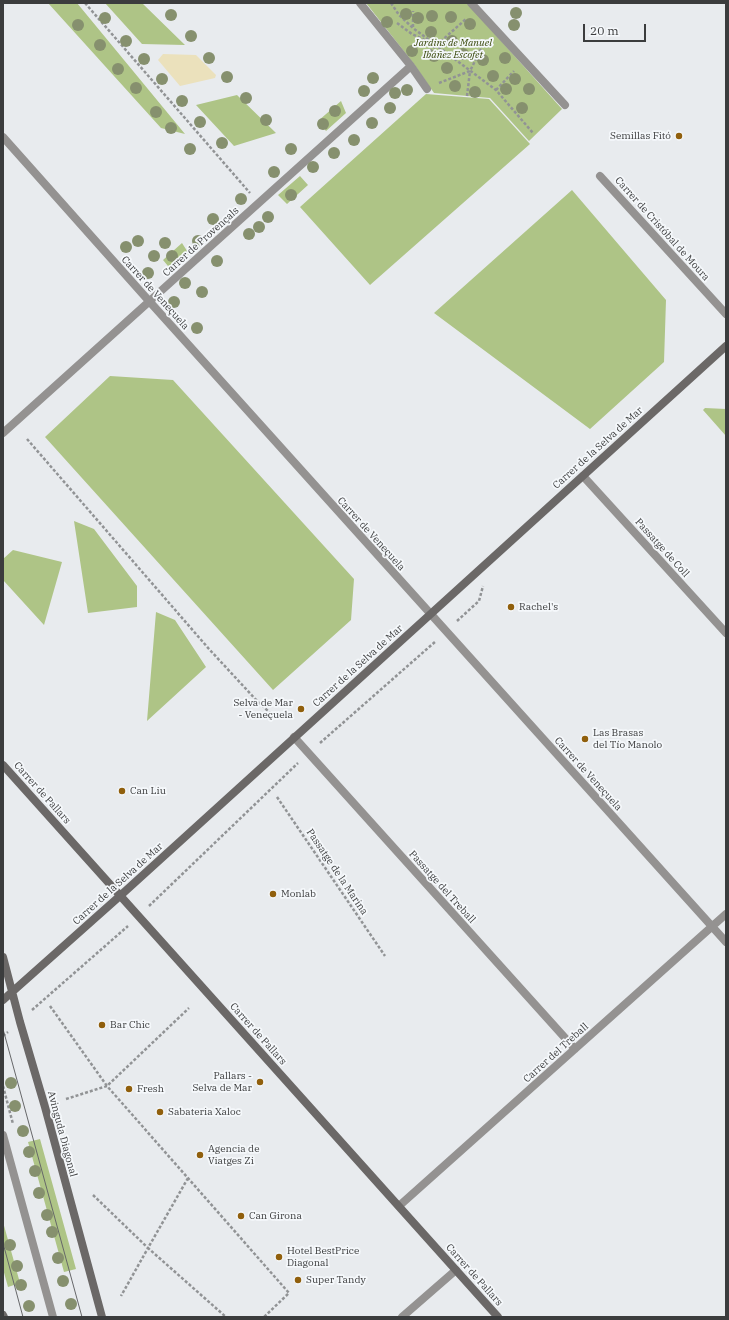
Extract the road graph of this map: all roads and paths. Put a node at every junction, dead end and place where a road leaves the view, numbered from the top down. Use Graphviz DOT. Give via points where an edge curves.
graph roads {
  1 [pos="85,3"];
  2 [pos="360,3"];
  3 [pos="391,3"];
  4 [pos="484,3"];
  5 [pos="474,6"];
  6 [pos="413,11"];
  7 [pos="394,21"];
  8 [pos="413,28"];
  9 [pos="488,37"];
  10 [pos="437,45"];
  11 [pos="428,52"];
  12 [pos="411,66"];
  13 [pos="516,69"];
  14 [pos="470,71"];
  15 [pos="436,84"];
  16 [pos="427,90"];
  17 [pos="496,90"];
  18 [pos="467,96"];
  19 [pos="565,105"];
  20 [pos="532,133"];
  21 [pos="3,137"];
  22 [pos="600,176"];
  23 [pos="259,203"];
  24 [pos="149,301"];
  25 [pos="726,314"];
  26 [pos="726,346"];
  27 [pos="3,433"];
  28 [pos="27,439"];
  29 [pos="583,476"];
  30 [pos="430,614"];
  31 [pos="726,633"];
  32 [pos="411,663"];
  33 [pos="275,717"];
  34 [pos="294,737"];
  35 [pos="325,738"];
  36 [pos="299,762"];
  37 [pos="3,765"];
  38 [pos="277,797"];
  39 [pos="121,895"];
  40 [pos="726,914"];
  41 [pos="139,916"];
  42 [pos="712,927"];
  43 [pos="125,928"];
  44 [pos="726,942"];
  45 [pos="385,956"];
  46 [pos="3,957"];
  47 [pos="12,992"];
  48 [pos="3,1000"];
  49 [pos="50,1006"];
  50 [pos="34,1007"];
  51 [pos="189,1008"];
  52 [pos="575,1049"];
  53 [pos="107,1086"];
  54 [pos="66,1099"];
  55 [pos="3,1134"];
  56 [pos="188,1178"];
  57 [pos="93,1195"];
  58 [pos="399,1206"];
  59 [pos="148,1248"];
  60 [pos="456,1270"];
  61 [pos="121,1296"];
  62 [pos="53,1317"];
  63 [pos="102,1317"];
  64 [pos="226,1317"];
  65 [pos="264,1317"];
  66 [pos="402,1317"];
  67 [pos="498,1317"];
  1 -- 23 [label="path"];
  2 -- 12 [label="street"];
  3 -- 8 [label="path"];
  4 -- 5 [label="street"];
  5 -- 10 [label="path"];
  5 -- 19 [label="street"];
  6 -- 8 [label="path"];
  7 -- 10 [label="path" via="412,34"];
  8 -- 10 [label="path"];
  9 -- 14 [label="path"];
  10 -- 11 [label="path"];
  10 -- 14 [label="path"];
  12 -- 16 [label="street"];
  12 -- 23 [label="street, Carrer de Provençals"];
  13 -- 17 [label="path"];
  14 -- 15 [label="path"];
  14 -- 17 [label="path"];
  14 -- 18 [label="path"];
  17 -- 20 [label="path"];
  21 -- 24 [label="street, Carrer de Veneçuela"];
  22 -- 25 [label="street, Carrer de Cristóbal de Moura"];
  23 -- 24 [label="street, Carrer de Provençals"];
  24 -- 27 [label="street, Carrer de Provençals"];
  24 -- 30 [label="street, Carrer de Veneçuela"];
  26 -- 29 [label="street, Carrer de la Selva de Mar"];
  28 -- 33 [label="path" via="209,649"];
  29 -- 30 [label="street, Carrer de la Selva de Mar"];
  29 -- 31 [label="street, Passatge de Coll"];
  30 -- 34 [label="street, Carrer de la Selva de Mar"];
  30 -- 42 [label="street, Carrer de Veneçuela"];
  32 -- 35 [label="path"];
  34 -- 39 [label="street, Carrer de la Selva de Mar"];
  34 -- 52 [label="street, Passatge del Treball"];
  36 -- 41 [label="path"];
  37 -- 39 [label="street, Carrer de Pallars"];
  38 -- 45 [label="path, Passatge de la Marina"];
  39 -- 41 [label="street, Carrer de Pallars"];
  39 -- 47 [label="street, Carrer de la Selva de Mar"];
  40 -- 42 [label="street, Carrer del Treball"];
  41 -- 58 [label="street, Carrer de Pallars"];
  42 -- 44 [label="street, Carrer de Veneçuela"];
  42 -- 52 [label="street, Carrer del Treball"];
  43 -- 50 [label="path"];
  46 -- 47 [label="street, Avinguda Diagonal"];
  47 -- 48 [label="street, Carrer de la Selva de Mar"];
  47 -- 63 [label="street, Avinguda Diagonal"];
  49 -- 53 [label="path"];
  51 -- 53 [label="path"];
  52 -- 58 [label="street, Carrer del Treball"];
  53 -- 54 [label="path"];
  53 -- 56 [label="path"];
  55 -- 62 [label="street"];
  56 -- 59 [label="path"];
  56 -- 65 [label="path" via="289,1293"];
  57 -- 59 [label="path"];
  58 -- 60 [label="street, Carrer de Pallars"];
  59 -- 61 [label="path"];
  59 -- 64 [label="path"];
  60 -- 66 [label="street"];
  60 -- 67 [label="street, Carrer de Pallars"];
}
